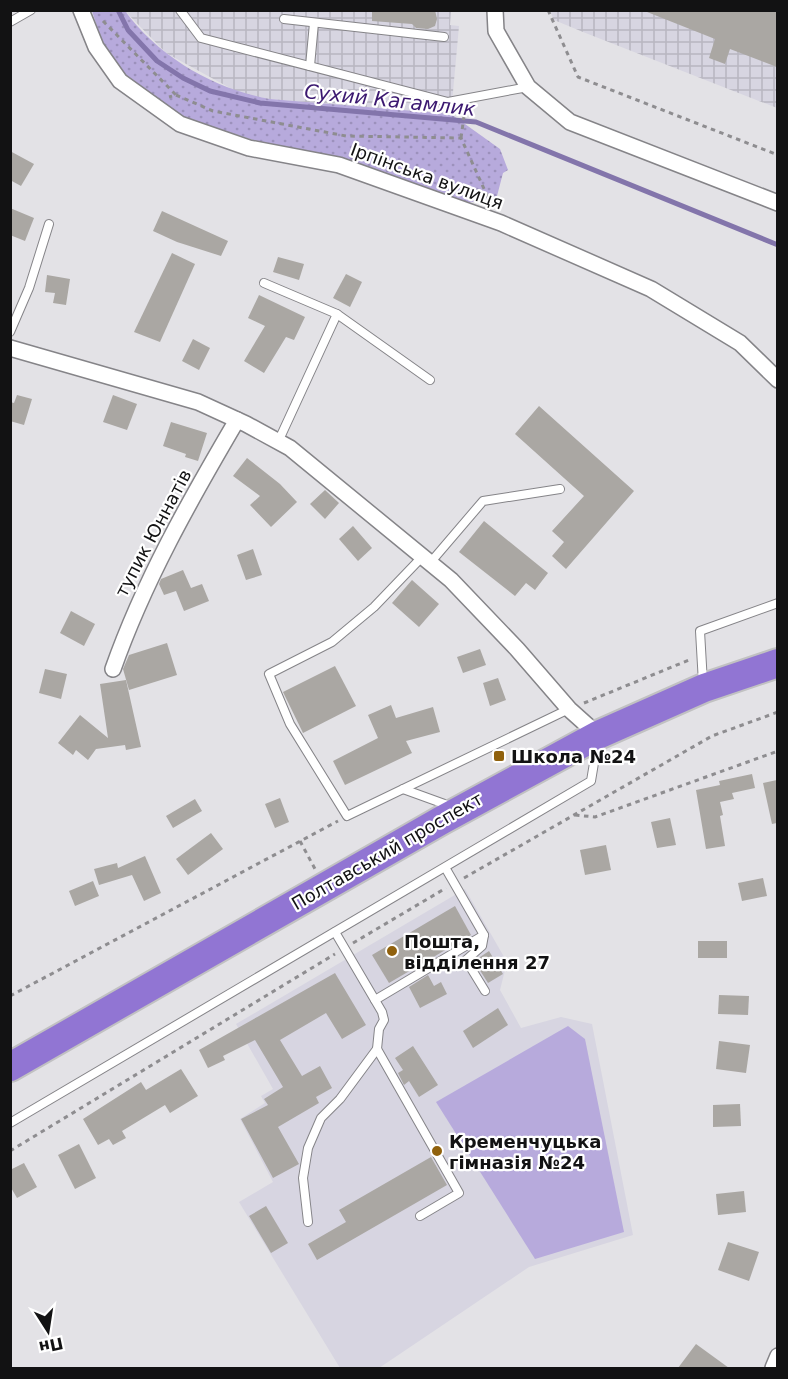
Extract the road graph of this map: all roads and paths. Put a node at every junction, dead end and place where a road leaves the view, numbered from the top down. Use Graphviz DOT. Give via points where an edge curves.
graph roads {
  1 [pos="31,10"];
  2 [pos="81,10"];
  3 [pos="180,10"];
  4 [pos="495,10"];
  5 [pos="548,10"];
  6 [pos="97,15"];
  7 [pos="284,19"];
  8 [pos="10,22"];
  9 [pos="314,23"];
  10 [pos="444,37"];
  11 [pos="310,66"];
  12 [pos="528,87"];
  13 [pos="176,95"];
  14 [pos="150,103"];
  15 [pos="464,115"];
  16 [pos="461,138"];
  17 [pos="777,154"];
  18 [pos="777,203"];
  19 [pos="501,223"];
  20 [pos="49,224"];
  21 [pos="264,283"];
  22 [pos="337,314"];
  23 [pos="10,332"];
  24 [pos="10,348"];
  25 [pos="430,380"];
  26 [pos="777,380"];
  27 [pos="237,420"];
  28 [pos="278,442"];
  29 [pos="560,489"];
  30 [pos="426,560"];
  31 [pos="777,603"];
  32 [pos="702,655"];
  33 [pos="777,663"];
  34 [pos="112,669"];
  35 [pos="704,688"];
  36 [pos="569,709"];
  37 [pos="777,711"];
  38 [pos="598,735"];
  39 [pos="777,751"];
  40 [pos="403,789"];
  41 [pos="460,809"];
  42 [pos="574,815"];
  43 [pos="347,816"];
  44 [pos="446,869"];
  45 [pos="455,883"];
  46 [pos="335,932"];
  47 [pos="484,935"];
  48 [pos="345,948"];
  49 [pos="485,991"];
  50 [pos="10,996"];
  51 [pos="375,1000"];
  52 [pos="377,1049"];
  53 [pos="10,1067"];
  54 [pos="10,1123"];
  55 [pos="10,1151"];
  56 [pos="420,1216"];
  57 [pos="308,1222"];
  58 [pos="777,1356"];
  59 [pos="774,1368"];
  1 -- 8 [label="lane"];
  2 -- 14 [label="street, Ірпінська вулиця" via="96,47 120,81"];
  3 -- 11 [label="lane" via="201,38"];
  4 -- 12 [label="street" via="496,31"];
  5 -- 17 [label="path" via="578,77"];
  6 -- 13 [label="path"];
  7 -- 9 [label="lane"];
  9 -- 10 [label="lane"];
  9 -- 11 [label="lane"];
  11 -- 12 [label="lane" via="448,102"];
  12 -- 18 [label="street" via="570,122"];
  13 -- 14 [label="path"];
  13 -- 16 [label="path" via="213,111 346,136"];
  14 -- 19 [label="street, Ірпінська вулиця" via="180,124 249,148 339,165"];
  15 -- 16 [label="path"];
  16 -- 19 [label="path"];
  19 -- 26 [label="street, Ірпінська вулиця" via="651,290 740,343"];
  20 -- 23 [label="lane"];
  21 -- 22 [label="lane"];
  22 -- 25 [label="lane"];
  22 -- 28 [label="lane"];
  24 -- 27 [label="street" via="198,402"];
  27 -- 28 [label="street"];
  27 -- 34 [label="street, тупик Юннатів" via="131,616"];
  28 -- 30 [label="street"];
  29 -- 30 [label="lane" via="483,501"];
  30 -- 36 [label="street" via="451,580 518,649"];
  30 -- 43 [label="lane" via="332,642 268,674 290,724"];
  31 -- 32 [label="lane" via="700,631"];
  32 -- 35 [label="lane"];
  32 -- 36 [label="path"];
  33 -- 35 [label="highway, Полтавський проспект"];
  35 -- 38 [label="highway, Полтавський проспект"];
  36 -- 38 [label="street"];
  36 -- 40 [label="lane"];
  37 -- 42 [label="path" via="712,736"];
  38 -- 41 [label="highway, Полтавський проспект"];
  38 -- 44 [label="lane" via="591,781"];
  39 -- 42 [label="path" via="595,817"];
  40 -- 41 [label="lane"];
  40 -- 43 [label="lane"];
  41 -- 53 [label="highway, Полтавський проспект"];
  42 -- 45 [label="path"];
  43 -- 50 [label="path"];
  44 -- 45 [label="lane"];
  44 -- 46 [label="lane"];
  45 -- 47 [label="lane"];
  45 -- 48 [label="path"];
  46 -- 48 [label="lane"];
  46 -- 54 [label="lane"];
  47 -- 49 [label="lane" via="482,946 466,960"];
  47 -- 51 [label="lane"];
  48 -- 51 [label="lane"];
  48 -- 55 [label="path"];
  51 -- 52 [label="lane" via="384,1020"];
  52 -- 56 [label="lane" via="459,1193"];
  52 -- 57 [label="lane" via="321,1118 308,1148 303,1178"];
  58 -- 59 [label="street"];
}
